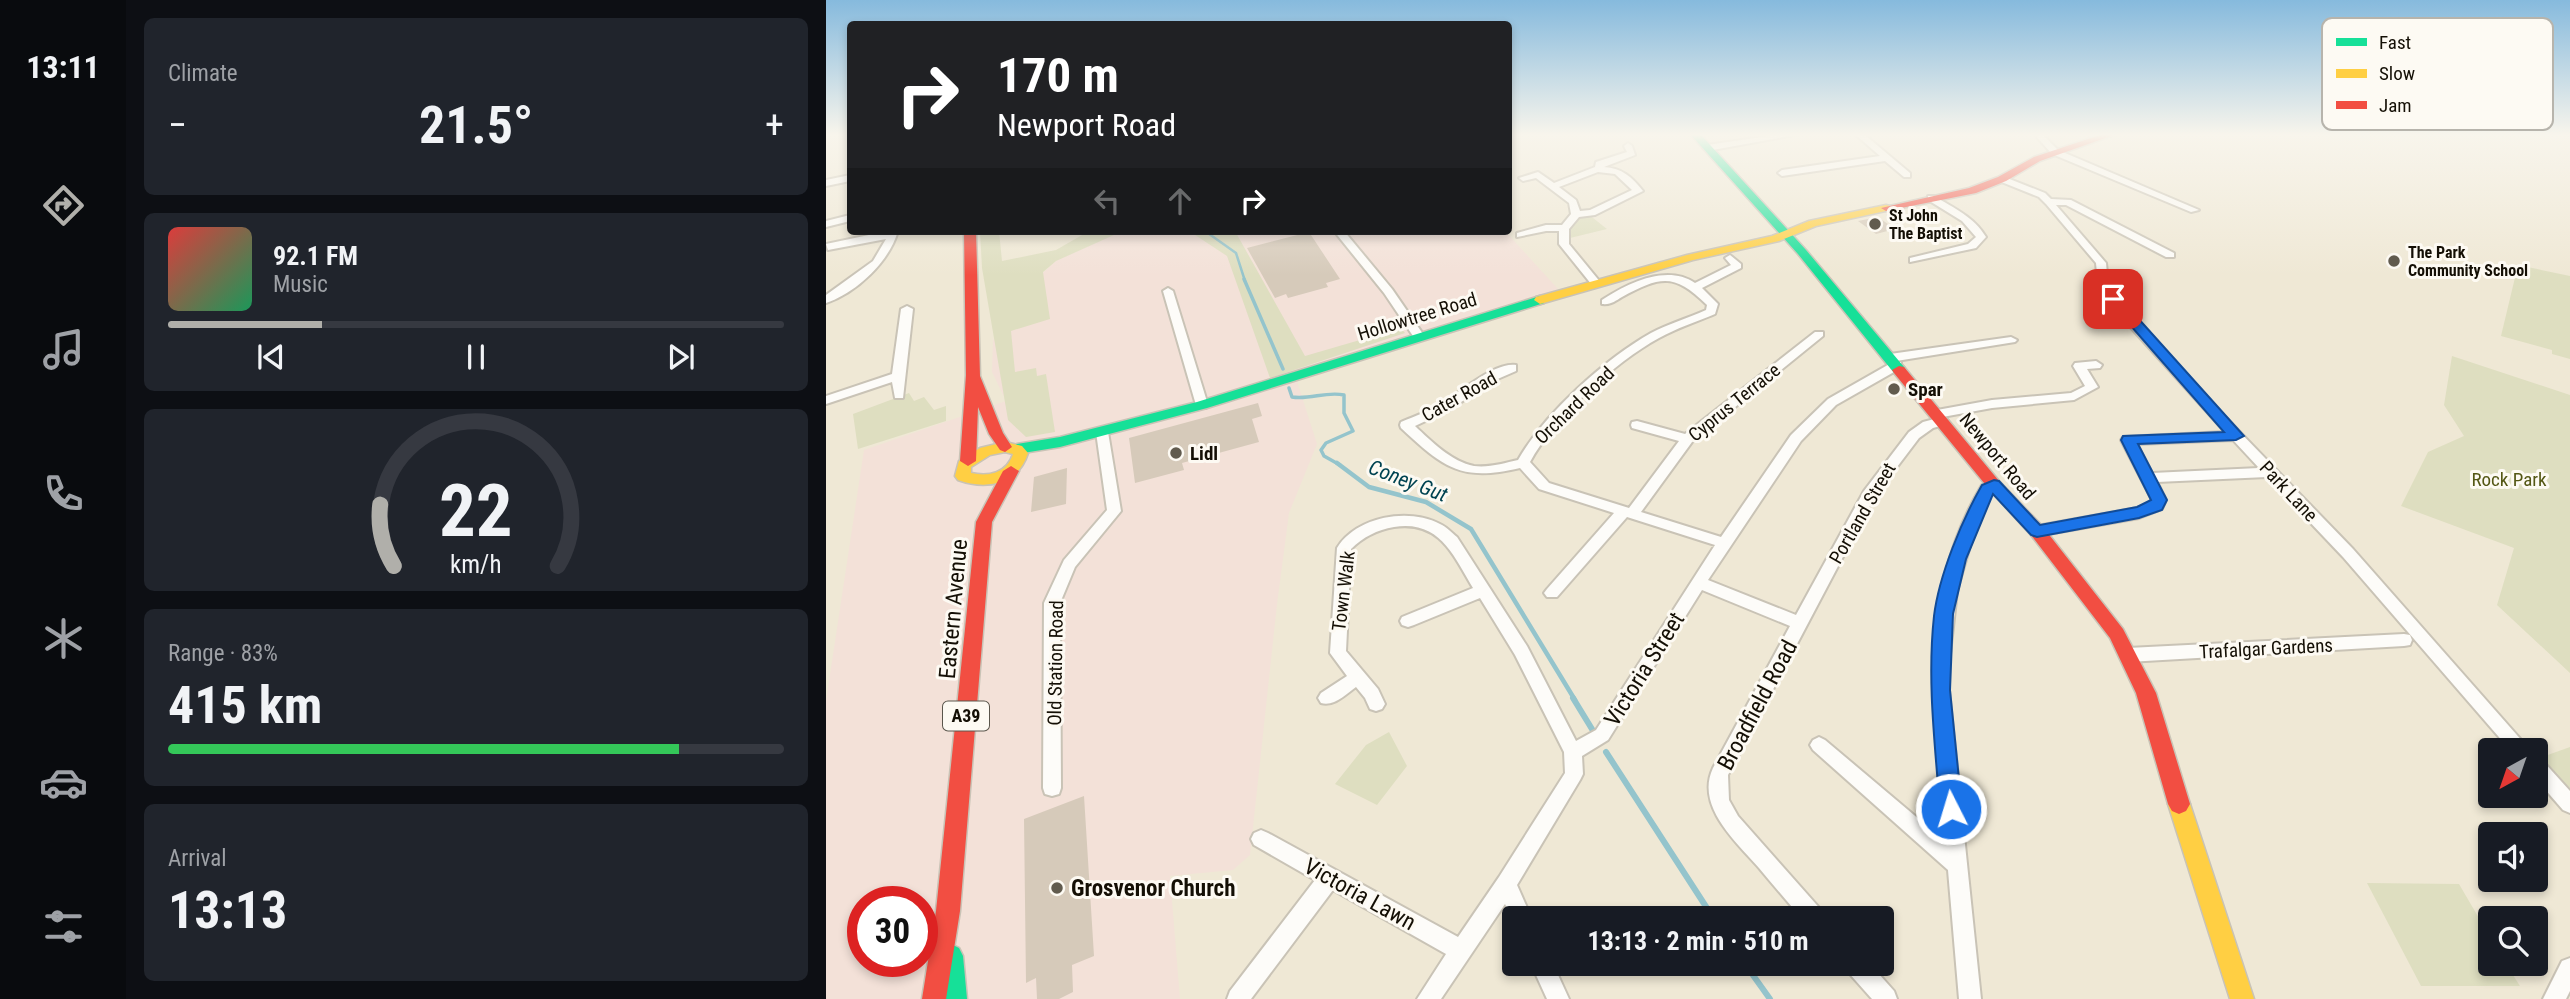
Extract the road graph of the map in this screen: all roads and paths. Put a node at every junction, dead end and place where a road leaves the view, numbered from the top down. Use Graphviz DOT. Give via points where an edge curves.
graph roads {
  1 [pos="1545,182"];
  2 [pos="1565,182"];
  3 [pos="1629,182"];
  4 [pos="1738,182"];
  5 [pos="1995,182"];
  6 [pos="2009,182"];
  7 [pos="2127,182"];
  8 [pos="1551,187"];
  9 [pos="1931,198"];
  10 [pos="2049,202"];
  11 [pos="2194,209"];
  12 [pos="1576,214"];
  13 [pos="847,217"];
  14 [pos="826,224"];
  15 [pos="1565,228"];
  16 [pos="1787,234"];
  17 [pos="883,235"];
  18 [pos="891,235"];
  19 [pos="970,235"];
  20 [pos="1342,235"];
  21 [pos="1520,235"];
  22 [pos="828,247"];
  23 [pos="2170,255"];
  24 [pos="1730,258"];
  25 [pos="1914,260"];
  26 [pos="1596,283"];
  27 [pos="1695,287"];
  28 [pos="1168,291"];
  29 [pos="826,300"];
  30 [pos="1606,302"];
  31 [pos="907,309"];
  32 [pos="1819,334"];
  33 [pos="1419,337"];
  34 [pos="2011,340"];
  35 [pos="1893,361"];
  36 [pos="2096,365"];
  37 [pos="1528,371"];
  38 [pos="973,375"];
  39 [pos="898,376"];
  40 [pos="899,396"];
  41 [pos="826,400"];
  42 [pos="1202,405"];
  43 [pos="1939,418"];
  44 [pos="1637,425"];
  45 [pos="1102,432"];
  46 [pos="2236,436"];
  47 [pos="1687,439"];
  48 [pos="1013,458"];
  49 [pos="968,461"];
  50 [pos="1523,463"];
  51 [pos="2272,472"];
  52 [pos="2149,478"];
  53 [pos="1994,485"];
  54 [pos="973,494"];
  55 [pos="1628,512"];
  56 [pos="984,522"];
  57 [pos="2037,531"];
  58 [pos="1724,542"];
  59 [pos="1698,582"];
  60 [pos="1481,590"];
  61 [pos="1552,593"];
  62 [pos="1408,621"];
  63 [pos="1800,623"];
  64 [pos="2404,640"];
  65 [pos="2128,655"];
  66 [pos="1357,678"];
  67 [pos="1327,698"];
  68 [pos="1376,704"];
  69 [pos="2511,738"];
  70 [pos="1819,745"];
  71 [pos="1573,752"];
  72 [pos="2548,779"];
  73 [pos="1052,788"];
  74 [pos="2570,804"];
  75 [pos="1261,839"];
  76 [pos="1955,863"];
  77 [pos="1331,877"];
  78 [pos="1506,884"];
  79 [pos="1516,906"];
  80 [pos="1805,906"];
  81 [pos="948,911"];
  82 [pos="1460,950"];
  83 [pos="2570,970"];
  84 [pos="1547,976"];
  85 [pos="1866,976"];
  86 [pos="934,999"];
  87 [pos="955,999"];
  88 [pos="1238,999"];
  89 [pos="1428,999"];
  90 [pos="1558,999"];
  91 [pos="1886,999"];
  92 [pos="1970,999"];
  93 [pos="2242,999"];
  94 [pos="2554,999"];
  1 -- 8 [label="street"];
  2 -- 8 [label="street"];
  3 -- 12 [label="street" via="1637,191 1592,213"];
  4 -- 16 [label="main road, Newport Road"];
  5 -- 9 [label="main road, Hollowtree Road"];
  6 -- 10 [label="street, Park Lane"];
  7 -- 11 [label="street"];
  8 -- 12 [label="street" via="1573,202"];
  9 -- 16 [label="main road, Hollowtree Road" via="1813,223"];
  9 -- 25 [label="street" via="1978,230 1981,237 1972,246"];
  10 -- 23 [label="street" via="2068,202"];
  10 -- 46 [label="street, Park Lane" via="2101,263 2104,284 2118,307"];
  12 -- 15 [label="street"];
  13 -- 14 [label="street"];
  15 -- 21 [label="street"];
  15 -- 26 [label="street" via="1564,244"];
  16 -- 26 [label="main road, Hollowtree Road"];
  16 -- 35 [label="main road, Newport Road"];
  17 -- 22 [label="street"];
  18 -- 29 [label="street" via="879,262"];
  19 -- 38 [label="main road"];
  20 -- 33 [label="street"];
  24 -- 27 [label="street" via="1737,266"];
  26 -- 33 [label="main road, Hollowtree Road"];
  27 -- 30 [label="street" via="1667,276"];
  27 -- 50 [label="street, Orchard Road" via="1713,304 1711,312 1650,338 1586,388 1534,441"];
  28 -- 42 [label="street"];
  31 -- 39 [label="street"];
  32 -- 47 [label="street, Cyprus Terrace"];
  33 -- 42 [label="main road, Hollowtree Road"];
  34 -- 35 [label="street, Victoria Street"];
  35 -- 43 [label="main road, Newport Road"];
  35 -- 58 [label="street, Victoria Street" via="1819,413 1796,438"];
  36 -- 43 [label="street, Portland Street" via="2078,366 2092,387 2074,396 1992,404"];
  37 -- 50 [label="street, Cater Road" via="1512,363 1453,403 1403,422 1462,467 1490,470"];
  38 -- 48 [label="main road" via="996,433"];
  38 -- 49 [label="main road"];
  39 -- 40 [label="street"];
  39 -- 41 [label="street"];
  42 -- 45 [label="main road, Hollowtree Road"];
  43 -- 53 [label="main road, Newport Road"];
  43 -- 63 [label="street, Portland Street" via="1914,435 1876,484"];
  44 -- 47 [label="street"];
  45 -- 48 [label="main road, Hollowtree Road"];
  45 -- 73 [label="street, Old Station Road" via="1114,512 1069,564 1052,603"];
  46 -- 51 [label="street, Park Lane"];
  46 -- 52 [label="street" via="2128,440"];
  47 -- 55 [label="street, Cyprus Terrace"];
  48 -- 49 [label="main road" via="985,451"];
  48 -- 54 [label="main road"];
  48 -- 56 [label="main road, Eastern Avenue / A39"];
  49 -- 54 [label="main road, Eastern Avenue" via="962,473"];
  50 -- 55 [label="street, Orchard Road" via="1544,486"];
  51 -- 52 [label="street"];
  51 -- 69 [label="street, Park Lane"];
  52 -- 57 [label="street" via="2159,500 2157,506"];
  53 -- 57 [label="main road, Newport Road"];
  53 -- 76 [label="street" via="1987,488 1978,506 1957,559 1944,614 1941,690"];
  54 -- 56 [label="main road, Eastern Avenue"];
  55 -- 58 [label="street"];
  55 -- 61 [label="street, Cyprus Terrace"];
  56 -- 81 [label="main road, Eastern Avenue / A39"];
  57 -- 65 [label="main road, Newport Road" via="2117,634"];
  58 -- 59 [label="street, Victoria Street"];
  59 -- 63 [label="street"];
  59 -- 71 [label="street, Victoria Street" via="1602,735"];
  60 -- 62 [label="street"];
  60 -- 66 [label="street, Town Walk" via="1452,541 1437,527 1405,521 1350,540 1344,548 1337,645"];
  60 -- 71 [label="street, Town Walk" via="1521,650"];
  63 -- 80 [label="street, Broadfield Road" via="1719,774 1716,796 1731,822"];
  64 -- 65 [label="street, Trafalgar Gardens"];
  65 -- 93 [label="main road, Newport Road" via="2147,693"];
  66 -- 67 [label="street"];
  66 -- 68 [label="street, Town Walk"];
  70 -- 76 [label="street"];
  71 -- 78 [label="street" via="1574,774"];
  72 -- 74 [label="street"];
  75 -- 77 [label="street, Victoria Lawn"];
  76 -- 92 [label="street"];
  77 -- 82 [label="street, Victoria Lawn"];
  77 -- 88 [label="street"];
  78 -- 79 [label="street"];
  78 -- 82 [label="street"];
  81 -- 86 [label="main road, A39"];
  81 -- 87 [label="main road, A39"];
  82 -- 89 [label="street"];
  83 -- 94 [label="street"];
  84 -- 90 [label="street"];
  85 -- 91 [label="street"];
}
